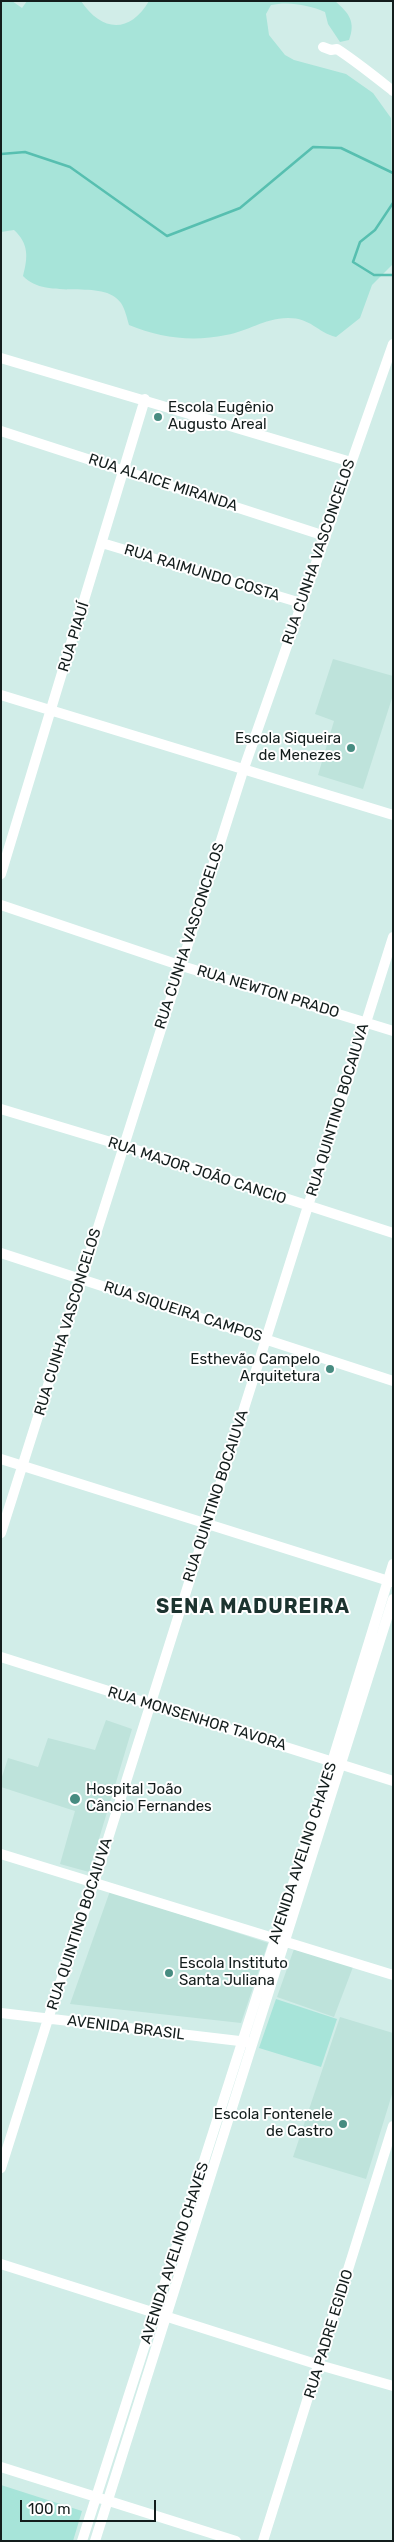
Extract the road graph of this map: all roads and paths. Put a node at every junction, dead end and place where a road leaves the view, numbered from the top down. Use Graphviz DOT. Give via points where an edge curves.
graph roads {
  1 [pos="323,47"];
  2 [pos="393,91"];
  3 [pos="393,344"];
  4 [pos="1,358"];
  5 [pos="145,399"];
  6 [pos="1,431"];
  7 [pos="351,462"];
  8 [pos="124,470"];
  9 [pos="325,536"];
  10 [pos="102,543"];
  11 [pos="301,603"];
  12 [pos="1,695"];
  13 [pos="51,710"];
  14 [pos="243,771"];
  15 [pos="393,815"];
  16 [pos="1,874"];
  17 [pos="1,905"];
  18 [pos="393,937"];
  19 [pos="182,966"];
  20 [pos="365,1022"];
  21 [pos="393,1031"];
  22 [pos="1,1109"];
  23 [pos="124,1146"];
  24 [pos="308,1207"];
  25 [pos="393,1233"];
  26 [pos="1,1253"];
  27 [pos="80,1278"];
  28 [pos="267,1340"];
  29 [pos="393,1381"];
  30 [pos="1,1459"];
  31 [pos="23,1466"];
  32 [pos="206,1524"];
  33 [pos="1,1533"];
  34 [pos="393,1564"];
  35 [pos="390,1582"];
  36 [pos="393,1599"];
  37 [pos="1,1657"];
  38 [pos="149,1705"];
  39 [pos="337,1763"];
  40 [pos="393,1781"];
  41 [pos="1,1854"];
  42 [pos="94,1884"];
  43 [pos="275,1937"];
  44 [pos="286,1940"];
  45 [pos="393,1975"];
  46 [pos="1,2013"];
  47 [pos="48,2019"];
  48 [pos="247,2042"];
  49 [pos="393,2126"];
  50 [pos="1,2168"];
  51 [pos="1,2264"];
  52 [pos="160,2315"];
  53 [pos="319,2365"];
  54 [pos="393,2386"];
  55 [pos="1,2467"];
  56 [pos="96,2496"];
  57 [pos="108,2500"];
  58 [pos="82,2541"];
  59 [pos="95,2541"];
  60 [pos="236,2541"];
  61 [pos="263,2541"];
  1 -- 2 [label="street" via="337,49"];
  3 -- 7 [label="street, RUA CUNHA VASCONCELOS"];
  4 -- 5 [label="street"];
  5 -- 7 [label="street"];
  5 -- 8 [label="street, RUA PIAUÍ"];
  6 -- 8 [label="street, RUA ALAICE MIRANDA"];
  7 -- 9 [label="street, RUA CUNHA VASCONCELOS"];
  8 -- 9 [label="street, RUA ALAICE MIRANDA"];
  8 -- 10 [label="street, RUA PIAUÍ"];
  9 -- 11 [label="street, RUA CUNHA VASCONCELOS"];
  10 -- 11 [label="street, RUA RAIMUNDO COSTA"];
  10 -- 13 [label="street, RUA PIAUÍ"];
  11 -- 14 [label="street, RUA CUNHA VASCONCELOS"];
  12 -- 13 [label="street"];
  13 -- 14 [label="street"];
  13 -- 16 [label="street, RUA PIAUÍ"];
  14 -- 15 [label="street"];
  14 -- 19 [label="street, RUA CUNHA VASCONCELOS"];
  17 -- 19 [label="street, RUA NEWTON PRADO"];
  18 -- 20 [label="street, RUA QUINTINO BOCAIUVA"];
  19 -- 20 [label="street, RUA NEWTON PRADO"];
  19 -- 23 [label="street, RUA CUNHA VASCONCELOS"];
  20 -- 21 [label="street, RUA NEWTON PRADO"];
  20 -- 24 [label="street, RUA QUINTINO BOCAIUVA"];
  22 -- 23 [label="street, RUA MAJOR JOÃO CANCIO"];
  23 -- 24 [label="street, RUA MAJOR JOÃO CANCIO"];
  23 -- 27 [label="street, RUA CUNHA VASCONCELOS"];
  24 -- 25 [label="street, RUA MAJOR JOÃO CANCIO"];
  24 -- 28 [label="street, RUA QUINTINO BOCAIUVA"];
  26 -- 27 [label="street, RUA SIQUEIRA CAMPOS"];
  27 -- 28 [label="street, RUA SIQUEIRA CAMPOS"];
  27 -- 31 [label="street, RUA CUNHA VASCONCELOS"];
  28 -- 29 [label="street, RUA SIQUEIRA CAMPOS"];
  28 -- 32 [label="street, RUA QUINTINO BOCAIUVA"];
  30 -- 31 [label="street"];
  31 -- 32 [label="street"];
  31 -- 33 [label="street, RUA CUNHA VASCONCELOS"];
  32 -- 35 [label="street"];
  32 -- 38 [label="street, RUA QUINTINO BOCAIUVA"];
  34 -- 35 [label="street, AVENIDA AVELINO CHAVES"];
  35 -- 39 [label="street, AVENIDA AVELINO CHAVES"];
  36 -- 39 [label="street, AVENIDA AVELINO CHAVES"];
  37 -- 38 [label="street, RUA MONSENHOR TAVORA"];
  38 -- 39 [label="street, RUA MONSENHOR TAVORA"];
  38 -- 42 [label="street, RUA QUINTINO BOCAIUVA"];
  39 -- 40 [label="street, RUA MONSENHOR TAVORA"];
  39 -- 43 [label="street, AVENIDA AVELINO CHAVES"];
  39 -- 44 [label="street, AVENIDA AVELINO CHAVES"];
  41 -- 42 [label="street"];
  42 -- 43 [label="street"];
  42 -- 47 [label="street, RUA QUINTINO BOCAIUVA"];
  43 -- 44 [label="street"];
  43 -- 48 [label="street, AVENIDA AVELINO CHAVES"];
  44 -- 45 [label="street"];
  44 -- 48 [label="street, AVENIDA AVELINO CHAVES"];
  46 -- 47 [label="street, AVENIDA BRASIL"];
  47 -- 48 [label="street, AVENIDA BRASIL"];
  47 -- 50 [label="street, RUA QUINTINO BOCAIUVA"];
  48 -- 52 [label="street, AVENIDA AVELINO CHAVES"];
  49 -- 53 [label="street, RUA PADRE EGIDIO"];
  51 -- 52 [label="street"];
  52 -- 53 [label="street"];
  52 -- 56 [label="street, AVENIDA AVELINO CHAVES"];
  52 -- 57 [label="street, AVENIDA AVELINO CHAVES"];
  53 -- 54 [label="street"];
  53 -- 61 [label="street, RUA PADRE EGIDIO"];
  55 -- 56 [label="street"];
  56 -- 57 [label="street"];
  56 -- 58 [label="street, AVENIDA AVELINO CHAVES"];
  57 -- 59 [label="street, AVENIDA AVELINO CHAVES"];
  57 -- 60 [label="street"];
}
